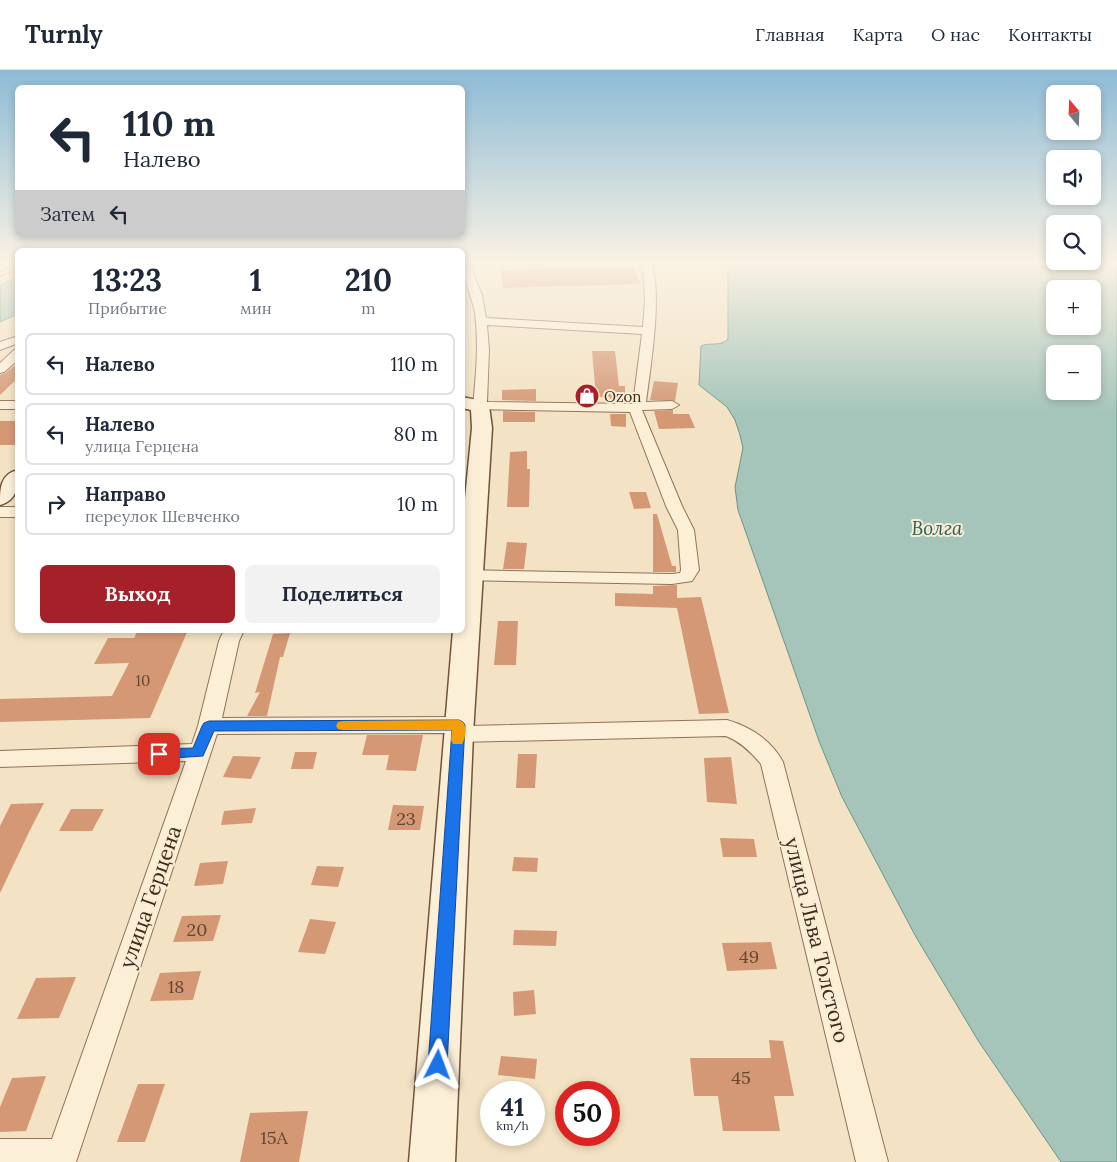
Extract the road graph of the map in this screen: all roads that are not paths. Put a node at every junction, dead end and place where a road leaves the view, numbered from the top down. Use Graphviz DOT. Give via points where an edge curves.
graph roads {
  1 [pos="481,312"];
  2 [pos="650,312"];
  3 [pos="483,321"];
  4 [pos="650,331"];
  5 [pos="15,340"];
  6 [pos="0,346"];
  7 [pos="15,356"];
  8 [pos="0,369"];
  9 [pos="471,404"];
  10 [pos="0,405"];
  11 [pos="15,405"];
  12 [pos="672,405"];
  13 [pos="637,407"];
  14 [pos="15,480"];
  15 [pos="0,498"];
  16 [pos="0,512"];
  17 [pos="15,512"];
  18 [pos="466,575"];
  19 [pos="465,594"];
  20 [pos="233,633"];
  21 [pos="463,633"];
  22 [pos="209,726"];
  23 [pos="458,730"];
  24 [pos="739,731"];
  25 [pos="198,752"];
  26 [pos="0,759"];
  27 [pos="0,1154"];
  28 [pos="61,1159"];
  29 [pos="432,1162"];
  30 [pos="872,1162"];
  1 -- 3 [label="street"];
  2 -- 4 [label="street"];
  3 -- 4 [label="street"];
  3 -- 9 [label="street" via="483,366"];
  4 -- 13 [label="street"];
  5 -- 6 [label="street"];
  7 -- 8 [label="street"];
  9 -- 13 [label="street"];
  9 -- 18 [label="main road" via="482,428"];
  10 -- 11 [label="street"];
  12 -- 13 [label="street"];
  13 -- 18 [label="street" via="686,530 690,570 686,577"];
  14 -- 15 [label="main road"];
  16 -- 17 [label="street"];
  18 -- 19 [label="main road"];
  20 -- 22 [label="street, улица Герцена"];
  21 -- 23 [label="main road"];
  22 -- 23 [label="street"];
  22 -- 25 [label="street, улица Герцена"];
  23 -- 24 [label="street" via="727,728"];
  23 -- 29 [label="main road"];
  24 -- 30 [label="street, улица Льва Толстого" via="760,746 772,762"];
  25 -- 26 [label="street"];
  25 -- 28 [label="street, улица Герцена"];
  27 -- 28 [label="street"];
}
